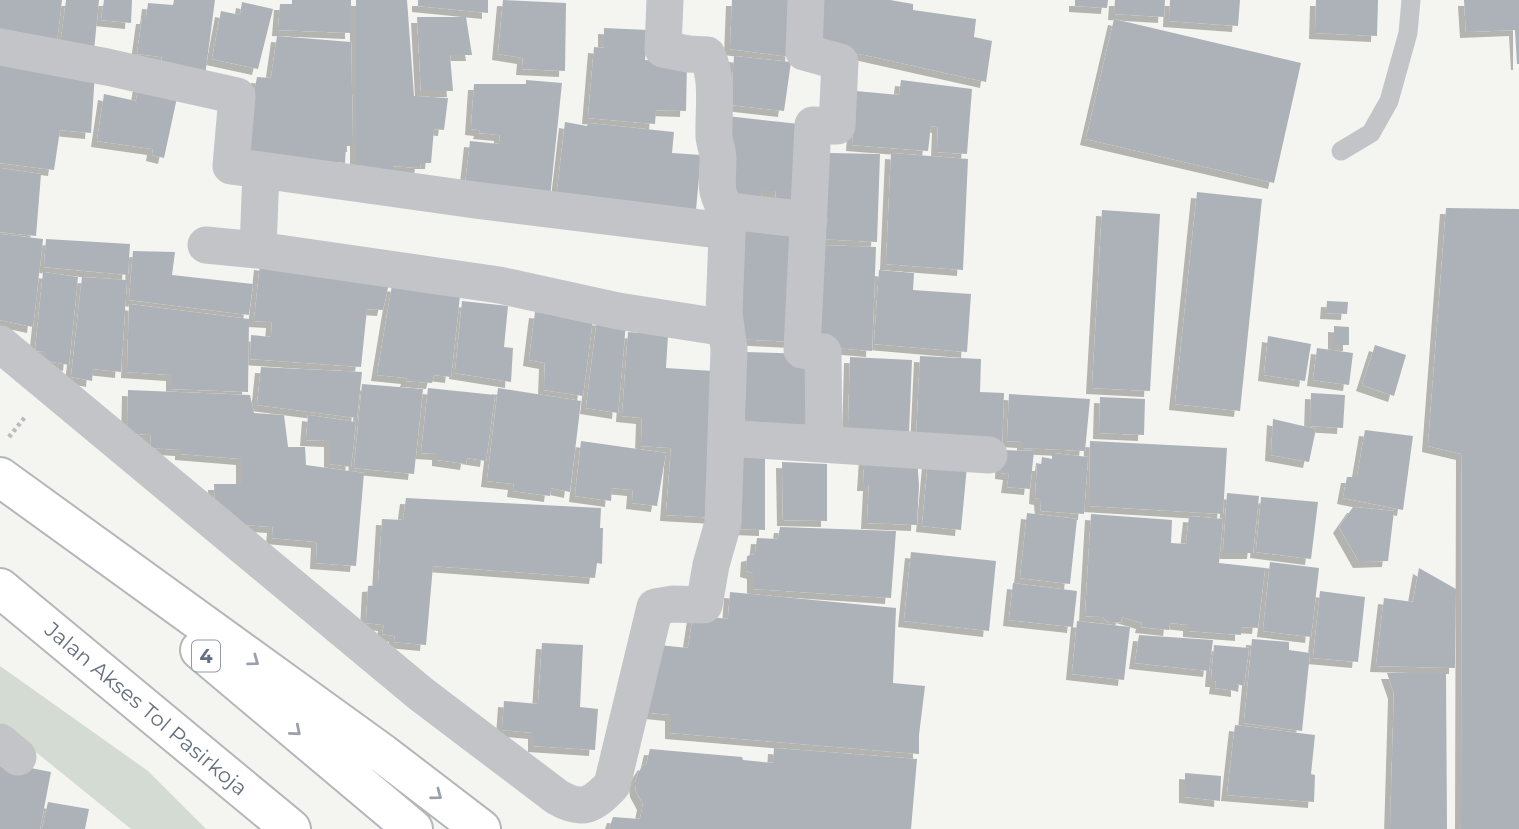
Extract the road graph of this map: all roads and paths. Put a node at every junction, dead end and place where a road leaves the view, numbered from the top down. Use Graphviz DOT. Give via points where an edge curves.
graph roads {
  1 [pos="665,0"];
  2 [pos="806,0"];
  3 [pos="1411,0"];
  4 [pos="0,47"];
  5 [pos="1341,151"];
  6 [pos="261,170"];
  7 [pos="809,220"];
  8 [pos="727,221"];
  9 [pos="206,245"];
  10 [pos="258,250"];
  11 [pos="726,328"];
  12 [pos="0,344"];
  13 [pos="29,412"];
  14 [pos="726,438"];
  15 [pos="7,440"];
  16 [pos="824,444"];
  17 [pos="989,455"];
  18 [pos="0,477"];
  19 [pos="0,483"];
  20 [pos="0,588"];
  21 [pos="291,829"];
  22 [pos="413,829"];
  23 [pos="481,829"];
  1 -- 8 [label="street" via="663,48 707,55 713,68 716,186"];
  2 -- 7 [label="street" via="804,52 840,62 836,126 813,125"];
  3 -- 5 [label="lane" via="1408,33 1389,101 1371,133"];
  4 -- 6 [label="street" via="237,96 231,166"];
  6 -- 8 [label="street" via="475,200"];
  6 -- 10 [label="street"];
  7 -- 8 [label="street"];
  7 -- 16 [label="street" via="803,350 823,352"];
  8 -- 11 [label="street"];
  9 -- 10 [label="street"];
  10 -- 11 [label="street" via="499,285"];
  11 -- 14 [label="street"];
  12 -- 14 [label="street" via="421,694 571,805 588,804 612,785 655,607 704,605 723,523"];
  13 -- 15 [label="path"];
  14 -- 16 [label="street"];
  16 -- 17 [label="street"];
  18 -- 23 [label="highway, one-way"];
  19 -- 22 [label="highway, 4, one-way"];
  20 -- 21 [label="highway, Jalan Akses Tol Pasirkoja"];
}
